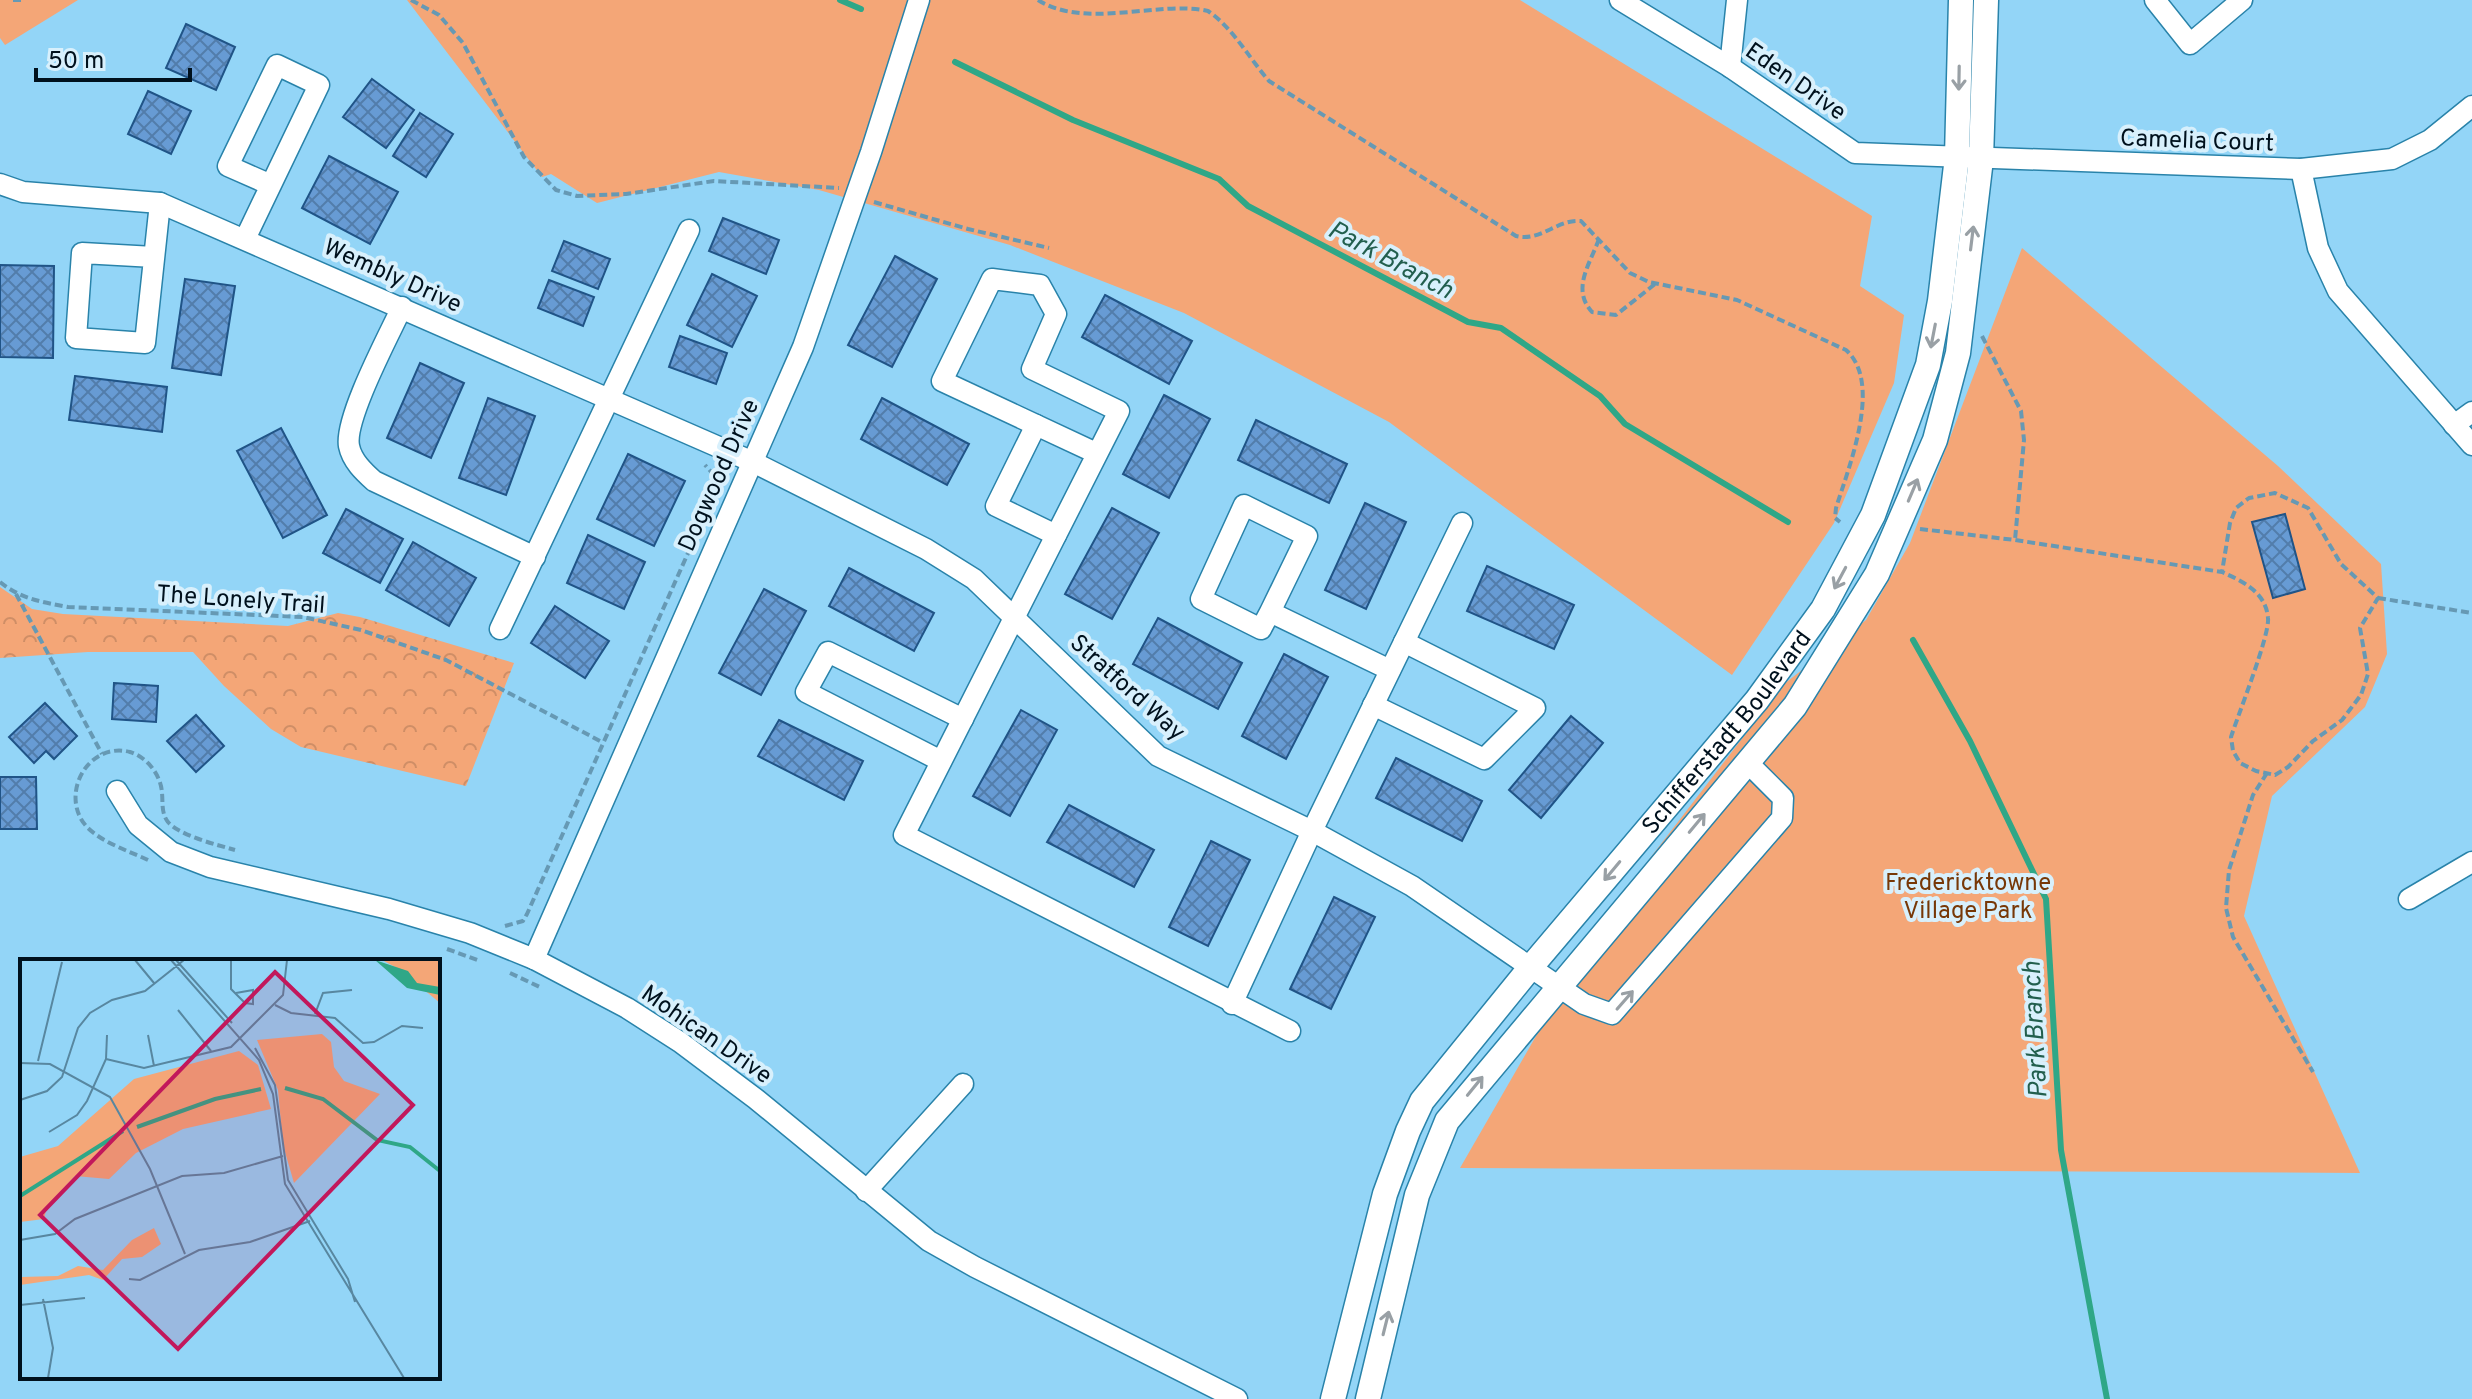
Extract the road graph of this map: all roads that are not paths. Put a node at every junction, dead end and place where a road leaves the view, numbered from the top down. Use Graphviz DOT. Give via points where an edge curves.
graph roads {
  1 [pos="919,0"];
  2 [pos="1620,0"];
  3 [pos="1737,0"];
  4 [pos="1961,0"];
  5 [pos="1986,0"];
  6 [pos="2155,0"];
  7 [pos="2242,0"];
  8 [pos="1730,67"];
  9 [pos="2472,106"];
  10 [pos="1969,158"];
  11 [pos="2301,169"];
  12 [pos="0,184"];
  13 [pos="271,185"];
  14 [pos="160,203"];
  15 [pos="689,230"];
  16 [pos="245,239"];
  17 [pos="154,257"];
  18 [pos="402,307"];
  19 [pos="611,398"];
  20 [pos="2472,412"];
  21 [pos="1036,425"];
  22 [pos="2454,425"];
  23 [pos="2472,445"];
  24 [pos="1096,453"];
  25 [pos="753,462"];
  26 [pos="1462,523"];
  27 [pos="1056,535"];
  28 [pos="535,557"];
  29 [pos="1270,612"];
  30 [pos="1015,618"];
  31 [pos="500,629"];
  32 [pos="1404,642"];
  33 [pos="1390,670"];
  34 [pos="1373,705"];
  35 [pos="963,719"];
  36 [pos="941,761"];
  37 [pos="1748,763"];
  38 [pos="117,791"];
  39 [pos="1312,831"];
  40 [pos="2472,862"];
  41 [pos="2409,899"];
  42 [pos="534,959"];
  43 [pos="1530,968"];
  44 [pos="1561,987"];
  45 [pos="1232,1004"];
  46 [pos="1290,1031"];
  47 [pos="963,1084"];
  48 [pos="866,1191"];
  49 [pos="1237,1399"];
  50 [pos="1333,1399"];
  51 [pos="1368,1399"];
  1 -- 25 [label="street, Dogwood Drive" via="803,347"];
  2 -- 8 [label="street, Eden Drive"];
  3 -- 8 [label="street"];
  4 -- 10 [label="main road, Schifferstadt Boulevard, one-way"];
  5 -- 10 [label="main road, Schifferstadt Boulevard"];
  6 -- 7 [label="street" via="2190,44"];
  8 -- 10 [label="street, Eden Drive" via="1855,153"];
  9 -- 11 [label="street, Camelia Court" via="2430,140 2392,159"];
  10 -- 11 [label="street, Camelia Court"];
  37 -- 10 [label="main road, Schifferstadt Boulevard, one-way" via="1795,706 1877,574 1935,440 1958,353"];
  10 -- 43 [label="main road, Schifferstadt Boulevard, one-way" via="1928,365 1873,515 1823,609 1757,700"];
  11 -- 22 [label="street" via="2318,248 2338,291"];
  12 -- 14 [label="street, Wembly Drive" via="23,192"];
  13 -- 13 [label="street" via="319,85 277,65 228,166"];
  13 -- 16 [label="street"];
  14 -- 16 [label="street, Wembly Drive"];
  14 -- 17 [label="street"];
  15 -- 19 [label="street"];
  16 -- 18 [label="street, Wembly Drive"];
  17 -- 17 [label="street" via="145,343 76,338 82,253"];
  18 -- 19 [label="street, Wembly Drive"];
  18 -- 28 [label="street" via="351,422 349,446 359,467 374,481"];
  19 -- 25 [label="street, Wembly Drive"];
  19 -- 28 [label="street"];
  20 -- 22 [label="street"];
  21 -- 24 [label="street"];
  21 -- 24 [label="street" via="942,381 992,279 1040,285 1056,314 1032,369 1119,411"];
  21 -- 27 [label="street" via="996,506"];
  22 -- 23 [label="street"];
  24 -- 27 [label="street"];
  25 -- 30 [label="street, Stratford Way" via="926,549 974,579"];
  25 -- 42 [label="street, Dogwood Drive"];
  26 -- 32 [label="street"];
  27 -- 30 [label="street"];
  28 -- 31 [label="street"];
  29 -- 29 [label="street" via="1261,629 1201,599 1244,505 1307,536"];
  29 -- 33 [label="street"];
  30 -- 35 [label="street"];
  30 -- 39 [label="street, Stratford Way" via="1158,756"];
  32 -- 33 [label="street"];
  32 -- 34 [label="street" via="1535,708 1484,759"];
  33 -- 34 [label="street"];
  34 -- 39 [label="street"];
  35 -- 36 [label="street"];
  35 -- 36 [label="street" via="828,652 806,692"];
  36 -- 45 [label="street" via="904,835"];
  44 -- 37 [label="main road, Schifferstadt Boulevard, one-way"];
  44 -- 37 [label="street, Stratford Way, one-way" via="1584,1004 1612,1014 1782,818 1783,798"];
  38 -- 42 [label="street, Mohican Drive" via="138,825 171,852 210,867 428,920"];
  39 -- 43 [label="street, Stratford Way" via="1412,886"];
  39 -- 45 [label="street"];
  40 -- 41 [label="street"];
  42 -- 48 [label="street, Mohican Drive" via="680,1042"];
  43 -- 44 [label="street, Stratford Way"];
  43 -- 50 [label="main road, Schifferstadt Boulevard" via="1422,1101 1408,1131 1385,1194"];
  51 -- 44 [label="main road, Schifferstadt Boulevard, one-way" via="1417,1195 1447,1121"];
  45 -- 46 [label="street"];
  47 -- 48 [label="street"];
  48 -- 49 [label="street, Mohican Drive" via="929,1241 975,1267"];
}
